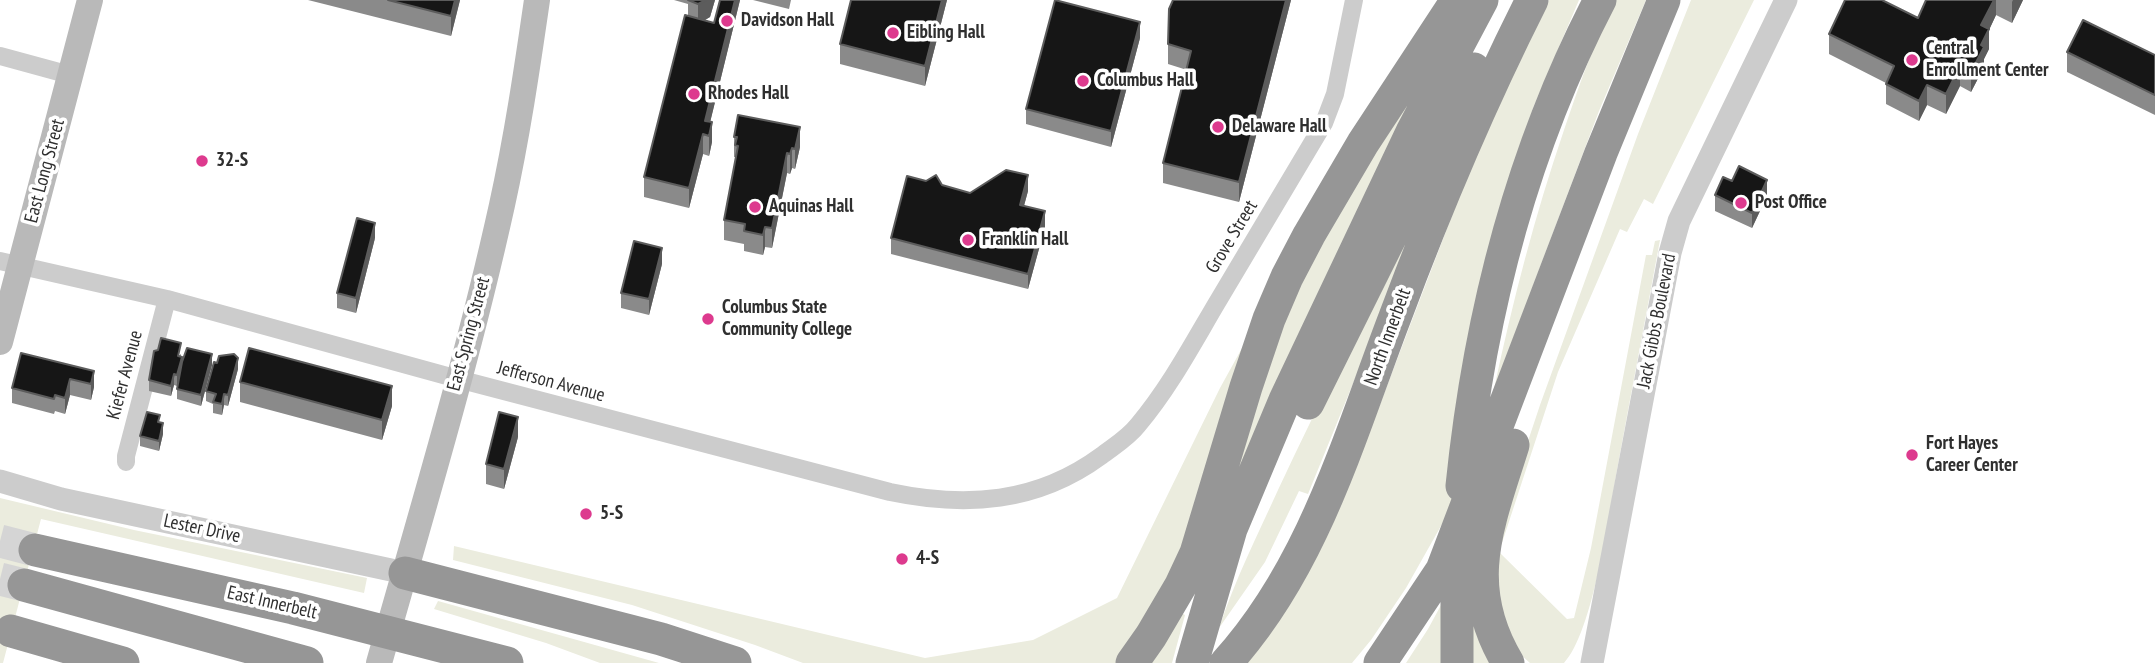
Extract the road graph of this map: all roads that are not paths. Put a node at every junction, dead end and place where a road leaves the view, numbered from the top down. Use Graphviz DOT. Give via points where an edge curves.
graph roads {
  1 [pos="90,0"];
  2 [pos="537,0"];
  3 [pos="1354,0"];
  4 [pos="1457,0"];
  5 [pos="1482,0"];
  6 [pos="1510,0"];
  7 [pos="1532,0"];
  8 [pos="1600,0"];
  9 [pos="1664,0"];
  10 [pos="1786,0"];
  11 [pos="0,56"];
  12 [pos="70,75"];
  13 [pos="1563,250"];
  14 [pos="10,264"];
  15 [pos="167,299"];
  16 [pos="0,342"];
  17 [pos="458,379"];
  18 [pos="126,462"];
  19 [pos="1090,464"];
  20 [pos="0,481"];
  21 [pos="34,550"];
  22 [pos="24,585"];
  23 [pos="401,587"];
  24 [pos="1208,610"];
  25 [pos="11,631"];
  26 [pos="123,663"];
  27 [pos="307,663"];
  28 [pos="379,663"];
  29 [pos="507,663"];
  30 [pos="735,663"];
  31 [pos="1132,663"];
  32 [pos="1192,663"];
  33 [pos="1226,663"];
  34 [pos="1380,663"];
  35 [pos="1457,663"];
  36 [pos="1508,663"];
  37 [pos="1592,663"];
  1 -- 12 [label="main road, East Long Street"];
  2 -- 17 [label="main road, East Spring Street" via="502,206"];
  3 -- 19 [label="street, Grove Street" via="1335,94 1324,123 1169,384 1137,427"];
  4 -- 31 [label="highway" via="1363,143 1287,277 1250,375 1196,553"];
  5 -- 24 [label="highway" via="1412,132 1285,400 1231,529"];
  6 -- 24 [label="highway" via="1258,500"];
  7 -- 33 [label="highway, North Innerbelt" via="1452,169 1332,489 1273,602"];
  8 -- 35 [label="highway" via="1552,105 1531,164 1489,314 1457,537"];
  9 -- 13 [label="highway"];
  10 -- 37 [label="street, Jack Gibbs Boulevard" via="1679,221"];
  11 -- 12 [label="street"];
  12 -- 14 [label="main road, East Long Street"];
  13 -- 34 [label="highway" via="1442,569"];
  13 -- 36 [label="highway" via="1532,385 1483,549 1485,614"];
  14 -- 15 [label="street, Jefferson Avenue"];
  14 -- 16 [label="main road, East Long Street"];
  15 -- 17 [label="street, Jefferson Avenue"];
  15 -- 18 [label="street, Kiefer Avenue"];
  17 -- 19 [label="street, Jefferson Avenue" via="921,499 969,502 1018,495"];
  17 -- 23 [label="main road, East Spring Street"];
  20 -- 23 [label="street, Lester Drive"];
  21 -- 29 [label="highway, East Innerbelt" via="293,608"];
  22 -- 27 [label="highway"];
  23 -- 28 [label="main road, East Spring Street"];
  23 -- 30 [label="highway" via="662,639"];
  24 -- 32 [label="highway"];
  25 -- 26 [label="highway"];
}
